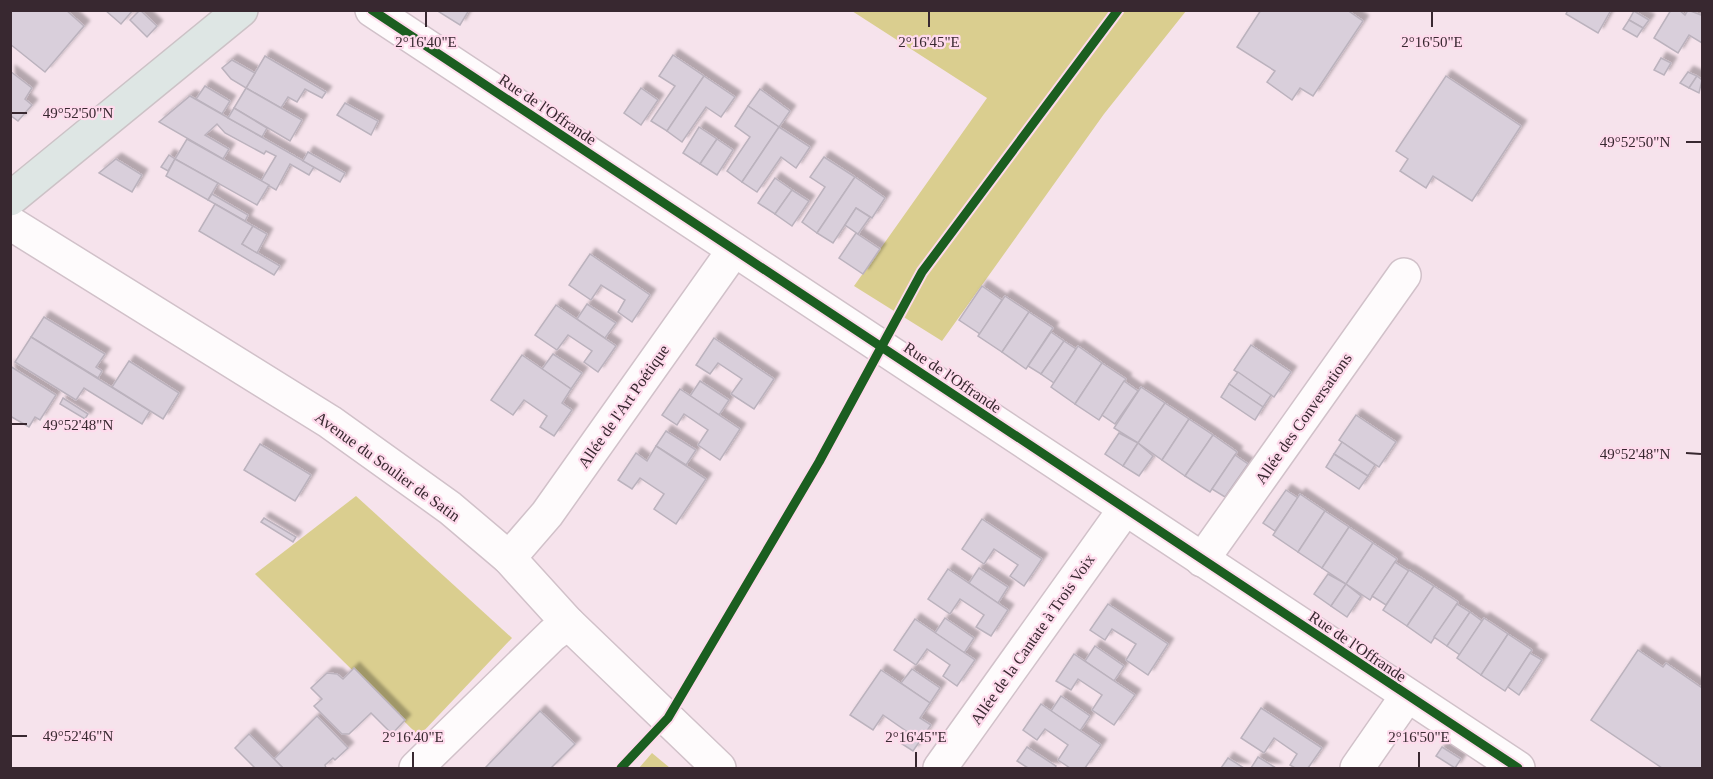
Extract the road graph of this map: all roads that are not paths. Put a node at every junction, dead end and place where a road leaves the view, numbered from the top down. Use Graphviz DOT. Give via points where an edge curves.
graph roads {
  1 [pos="241,10"];
  2 [pos="372,10"];
  3 [pos="10,199"];
  4 [pos="10,223"];
  5 [pos="734,250"];
  6 [pos="1404,275"];
  7 [pos="1125,509"];
  8 [pos="509,558"];
  9 [pos="1203,560"];
  10 [pos="568,623"];
  11 [pos="1407,696"];
  12 [pos="416,768"];
  13 [pos="719,768"];
  14 [pos="940,768"];
  15 [pos="1357,768"];
  16 [pos="1518,768"];
  1 -- 3 [label="main road"];
  2 -- 5 [label="street, Rue de l'Offrande"];
  4 -- 8 [label="street, Avenue du Soulier de Satin" via="330,422 450,508"];
  5 -- 7 [label="street, Rue de l'Offrande"];
  5 -- 8 [label="street, Allée de l'Art Poétique" via="547,514"];
  6 -- 9 [label="street, Allée des Conversations"];
  7 -- 9 [label="street, Rue de l'Offrande"];
  7 -- 14 [label="street, Allée de la Cantate à Trois Voix"];
  8 -- 10 [label="street, Avenue du Soulier de Satin"];
  9 -- 11 [label="street, Rue de l'Offrande"];
  10 -- 12 [label="street"];
  10 -- 13 [label="street, Avenue du Soulier de Satin"];
  11 -- 15 [label="street"];
  11 -- 16 [label="street, Rue de l'Offrande"];
}
